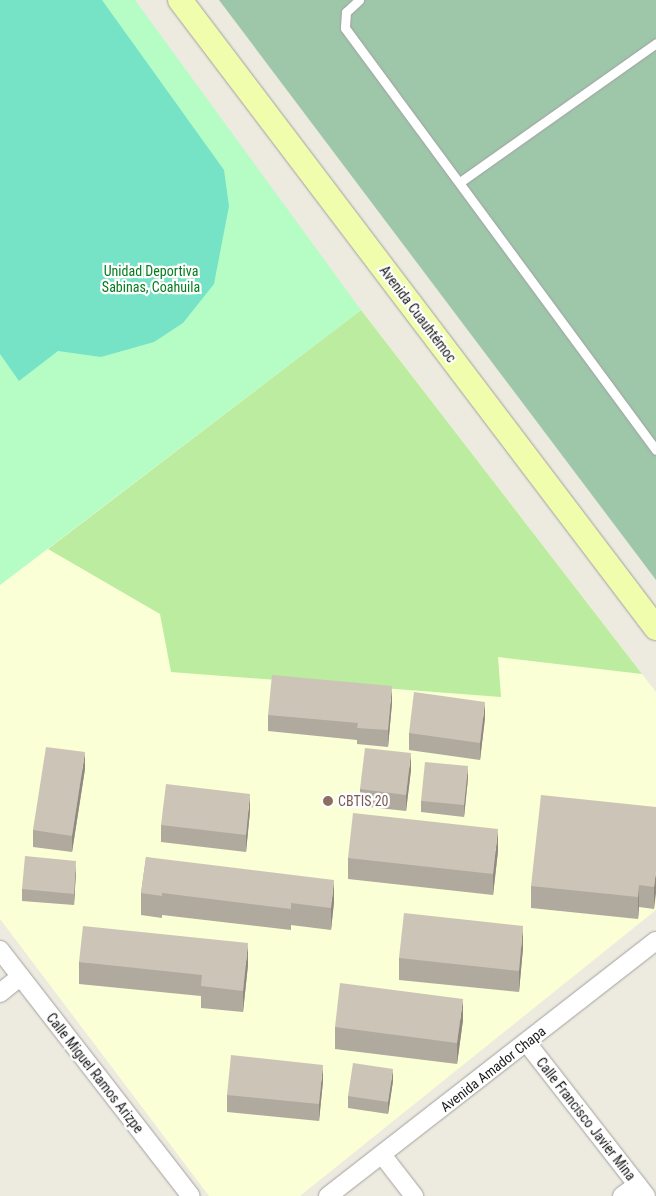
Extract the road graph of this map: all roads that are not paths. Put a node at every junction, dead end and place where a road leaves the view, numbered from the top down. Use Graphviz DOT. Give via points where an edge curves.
graph roads {
  1 [pos="180,0"];
  2 [pos="359,0"];
  3 [pos="656,43"];
  4 [pos="460,182"];
  5 [pos="656,450"];
  6 [pos="656,628"];
  7 [pos="656,941"];
  8 [pos="0,950"];
  9 [pos="20,977"];
  10 [pos="0,992"];
  11 [pos="527,1043"];
  12 [pos="383,1156"];
  13 [pos="642,1190"];
  14 [pos="191,1196"];
  15 [pos="328,1196"];
  16 [pos="414,1196"];
  17 [pos="622,1196"];
  1 -- 6 [label="main road, Avenida Cuauhtémoc"];
  2 -- 4 [label="lane" via="346,12 345,28"];
  3 -- 4 [label="lane"];
  4 -- 5 [label="lane"];
  7 -- 11 [label="street, Avenida Amador Chapa"];
  8 -- 9 [label="street, Calle Miguel Ramos Arizpe"];
  9 -- 10 [label="street"];
  9 -- 14 [label="street, Calle Miguel Ramos Arizpe"];
  11 -- 12 [label="street, Avenida Amador Chapa"];
  11 -- 13 [label="street, Calle Francisco Javier Mina"];
  12 -- 15 [label="street, Avenida Amador Chapa"];
  12 -- 16 [label="street"];
  13 -- 17 [label="street"];
}
